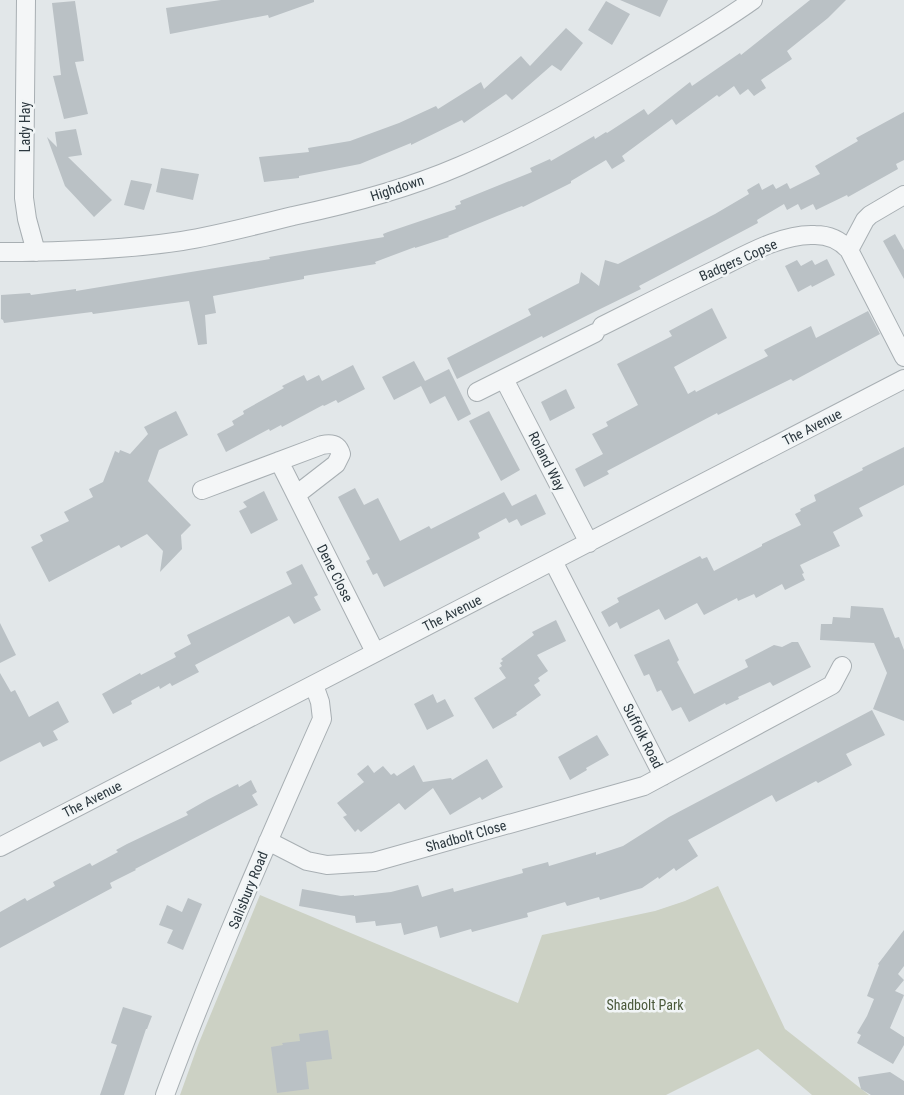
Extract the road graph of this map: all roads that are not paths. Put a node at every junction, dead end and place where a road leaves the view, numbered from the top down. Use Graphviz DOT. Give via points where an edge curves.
graph roads {
  1 [pos="26,0"];
  2 [pos="753,0"];
  3 [pos="904,195"];
  4 [pos="849,250"];
  5 [pos="0,252"];
  6 [pos="36,252"];
  7 [pos="904,357"];
  8 [pos="504,379"];
  9 [pos="904,380"];
  10 [pos="477,392"];
  11 [pos="278,461"];
  12 [pos="202,490"];
  13 [pos="296,495"];
  14 [pos="589,543"];
  15 [pos="553,561"];
  16 [pos="375,652"];
  17 [pos="842,666"];
  18 [pos="314,685"];
  19 [pos="663,776"];
  20 [pos="268,842"];
  21 [pos="0,847"];
  22 [pos="165,1095"];
  1 -- 6 [label="street, Lady Hay" via="24,198"];
  2 -- 6 [label="street, Highdown" via="616,85 503,147 414,183 351,203 185,241"];
  3 -- 4 [label="street" via="870,215"];
  4 -- 7 [label="street, Badgers Copse"];
  4 -- 8 [label="street, Badgers Copse" via="829,236 814,234 779,241 598,329"];
  5 -- 6 [label="street, Highdown"];
  8 -- 10 [label="street"];
  8 -- 14 [label="street, Roland Way"];
  9 -- 14 [label="street, The Avenue"];
  11 -- 12 [label="street"];
  11 -- 13 [label="street, Dene Close"];
  11 -- 13 [label="street" via="331,443 340,450 336,464"];
  13 -- 16 [label="street, Dene Close"];
  14 -- 15 [label="street, The Avenue"];
  15 -- 16 [label="street, The Avenue"];
  15 -- 19 [label="street, Suffolk Road"];
  16 -- 18 [label="street, The Avenue"];
  17 -- 19 [label="street, Suffolk Road" via="832,685"];
  18 -- 20 [label="street, Salisbury Road" via="322,719"];
  18 -- 21 [label="street, The Avenue"];
  19 -- 20 [label="street, Shadbolt Close" via="644,786 374,862 327,865 307,861"];
  20 -- 22 [label="street, Salisbury Road"];
}
